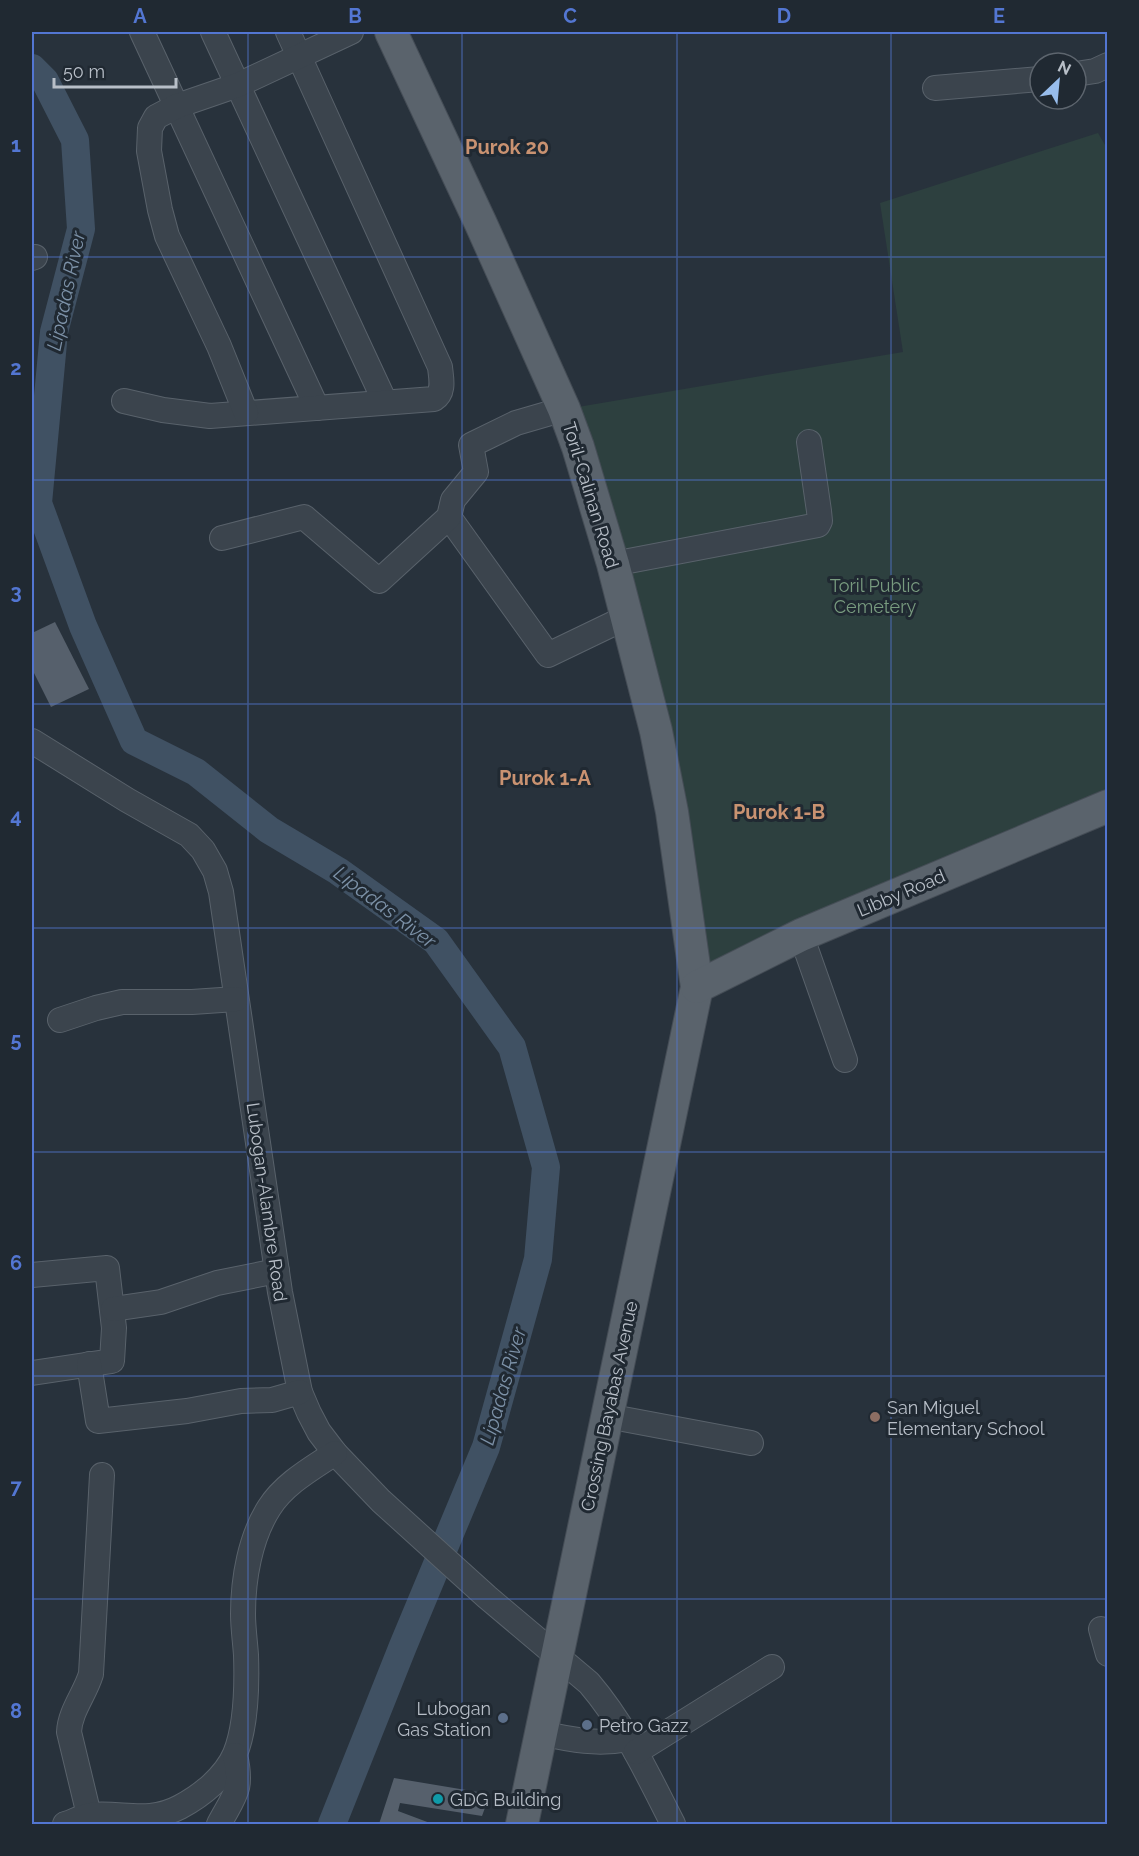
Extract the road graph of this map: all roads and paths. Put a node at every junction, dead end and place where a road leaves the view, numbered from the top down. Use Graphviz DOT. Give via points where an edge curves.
graph roads {
  1 [pos="142,32"];
  2 [pos="213,32"];
  3 [pos="288,32"];
  4 [pos="351,32"];
  5 [pos="391,32"];
  6 [pos="300,57"];
  7 [pos="1107,65"];
  8 [pos="1088,71"];
  9 [pos="1028,80"];
  10 [pos="238,85"];
  11 [pos="935,88"];
  12 [pos="177,106"];
  13 [pos="124,401"];
  14 [pos="385,402"];
  15 [pos="317,408"];
  16 [pos="564,410"];
  17 [pos="246,413"];
  18 [pos="809,442"];
  19 [pos="449,517"];
  20 [pos="222,538"];
  21 [pos="613,564"];
  22 [pos="627,617"];
  23 [pos="32,741"];
  24 [pos="1107,806"];
  25 [pos="801,935"];
  26 [pos="697,987"];
  27 [pos="236,999"];
  28 [pos="60,1020"];
  29 [pos="844,1060"];
  30 [pos="276,1271"];
  31 [pos="32,1275"];
  32 [pos="113,1309"];
  33 [pos="90,1364"];
  34 [pos="32,1372"];
  35 [pos="300,1392"];
  36 [pos="607,1416"];
  37 [pos="752,1443"];
  38 [pos="335,1453"];
  39 [pos="102,1474"];
  40 [pos="1101,1629"];
  41 [pos="1107,1654"];
  42 [pos="557,1655"];
  43 [pos="772,1667"];
  44 [pos="541,1733"];
  45 [pos="632,1745"];
  46 [pos="235,1755"];
  47 [pos="89,1815"];
  48 [pos="65,1824"];
  49 [pos="219,1824"];
  50 [pos="522,1824"];
  51 [pos="673,1824"];
  1 -- 12 [label="street"];
  2 -- 10 [label="street"];
  3 -- 6 [label="street"];
  4 -- 6 [label="street"];
  5 -- 16 [label="main road, Toril-Calinan Road"];
  6 -- 10 [label="street"];
  6 -- 14 [label="street" via="440,367 442,382 434,399"];
  7 -- 8 [label="street"];
  9 -- 11 [label="street"];
  10 -- 12 [label="street"];
  10 -- 14 [label="street"];
  12 -- 15 [label="street"];
  12 -- 17 [label="street" via="156,117 150,128 149,151 160,210 167,236"];
  13 -- 17 [label="street" via="210,416"];
  14 -- 15 [label="street"];
  15 -- 17 [label="street"];
  16 -- 19 [label="street" via="516,423 471,445 476,472 453,500"];
  16 -- 21 [label="main road, Toril-Calinan Road"];
  18 -- 21 [label="street" via="818,525"];
  19 -- 20 [label="street" via="379,581 303,517"];
  19 -- 22 [label="street" via="548,656"];
  21 -- 22 [label="main road, Toril-Calinan Road"];
  22 -- 26 [label="main road, Toril-Calinan Road" via="666,778"];
  23 -- 27 [label="street, Lubogan-Alambre Road" via="189,835 203,850 221,892"];
  24 -- 25 [label="main road, Libby Road"];
  25 -- 26 [label="main road, Libby Road"];
  25 -- 29 [label="street"];
  26 -- 36 [label="main road, Crossing Bayabas Avenue"];
  27 -- 28 [label="street" via="122,1002"];
  27 -- 30 [label="street, Lubogan-Alambre Road"];
  30 -- 32 [label="street" via="217,1283 162,1302"];
  30 -- 35 [label="street, Lubogan-Alambre Road"];
  31 -- 32 [label="street" via="107,1269"];
  32 -- 33 [label="street" via="112,1361"];
  33 -- 34 [label="street"];
  33 -- 35 [label="street" via="98,1421 272,1400"];
  35 -- 38 [label="street, Lubogan-Alambre Road" via="319,1432"];
  36 -- 37 [label="street"];
  36 -- 42 [label="main road, Crossing Bayabas Avenue"];
  38 -- 42 [label="street, Lubogan-Alambre Road" via="408,1526"];
  38 -- 46 [label="street" via="281,1493 258,1530 245,1581 247,1689"];
  39 -- 47 [label="street" via="91,1674 69,1732"];
  40 -- 41 [label="street"];
  42 -- 44 [label="main road, Crossing Bayabas Avenue"];
  42 -- 45 [label="street, Lubogan-Alambre Road" via="601,1697"];
  43 -- 45 [label="street"];
  44 -- 45 [label="street"];
  44 -- 50 [label="main road, Crossing Bayabas Avenue"];
  45 -- 51 [label="street, Lubogan-Alambre Road"];
  46 -- 47 [label="street" via="214,1783 169,1813 133,1818"];
  46 -- 49 [label="street" via="239,1785"];
  47 -- 48 [label="street"];
}
